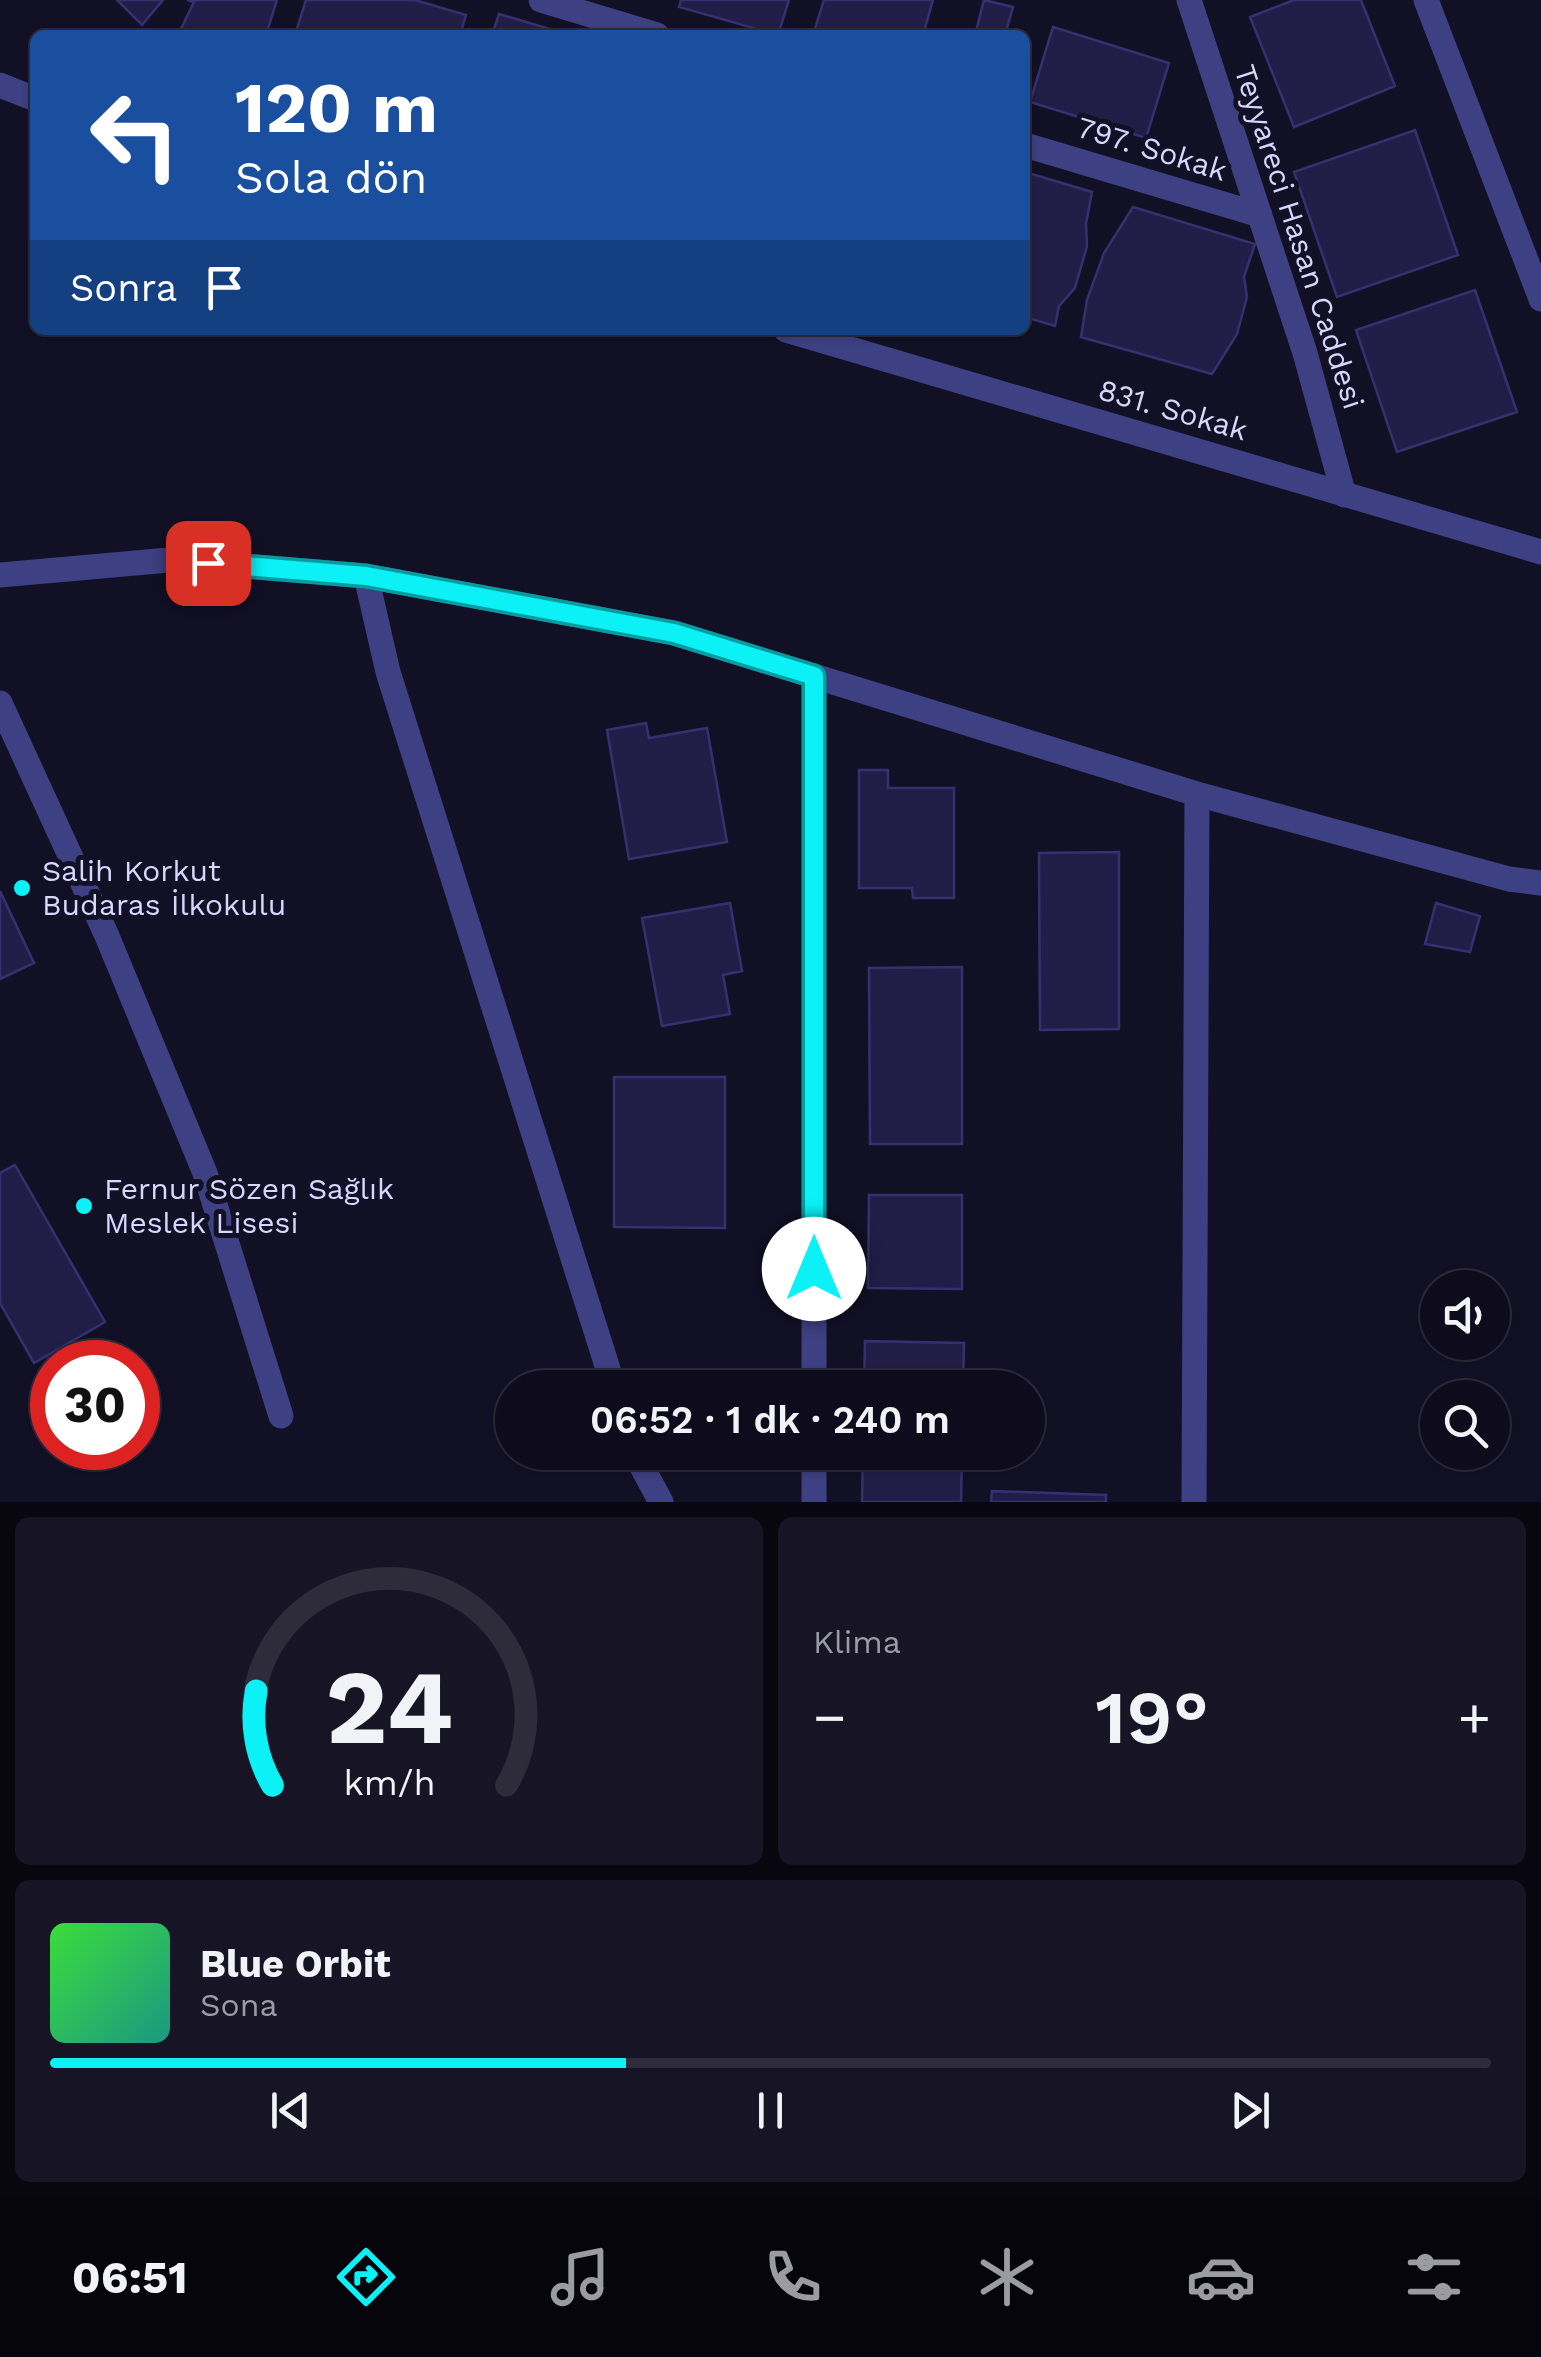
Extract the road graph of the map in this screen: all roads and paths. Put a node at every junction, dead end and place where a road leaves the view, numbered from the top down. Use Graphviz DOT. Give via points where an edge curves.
graph roads {
  1 [pos="541,0"];
  2 [pos="1189,0"];
  3 [pos="1426,0"];
  4 [pos="576,5"];
  5 [pos="644,30"];
  6 [pos="0,85"];
  7 [pos="30,97"];
  8 [pos="1030,146"];
  9 [pos="1260,215"];
  10 [pos="1541,300"];
  11 [pos="803,335"];
  12 [pos="1344,495"];
  13 [pos="1541,552"];
  14 [pos="0,575"];
  15 [pos="366,576"];
  16 [pos="814,676"];
  17 [pos="0,703"];
  18 [pos="1196,794"];
  19 [pos="1541,883"];
  20 [pos="608,1370"];
  21 [pos="814,1370"];
  22 [pos="281,1416"];
  23 [pos="644,1470"];
  24 [pos="814,1470"];
  25 [pos="661,1502"];
  26 [pos="814,1502"];
  27 [pos="1194,1502"];
  1 -- 4 [label="street"];
  2 -- 9 [label="street, Teyyareci Hasan Caddesi"];
  3 -- 10 [label="street"];
  4 -- 5 [label="street"];
  6 -- 7 [label="street"];
  8 -- 9 [label="street, 797. Sokak"];
  9 -- 12 [label="street, Teyyareci Hasan Caddesi"];
  11 -- 12 [label="street, 831. Sokak"];
  12 -- 13 [label="street, 831. Sokak"];
  14 -- 15 [label="street" via="169,560"];
  15 -- 16 [label="street" via="674,633"];
  15 -- 20 [label="street" via="388,672"];
  16 -- 18 [label="street"];
  16 -- 21 [label="street"];
  17 -- 22 [label="street" via="205,1173"];
  18 -- 19 [label="street" via="1509,880"];
  18 -- 27 [label="street"];
  23 -- 25 [label="street"];
  24 -- 26 [label="street"];
}
